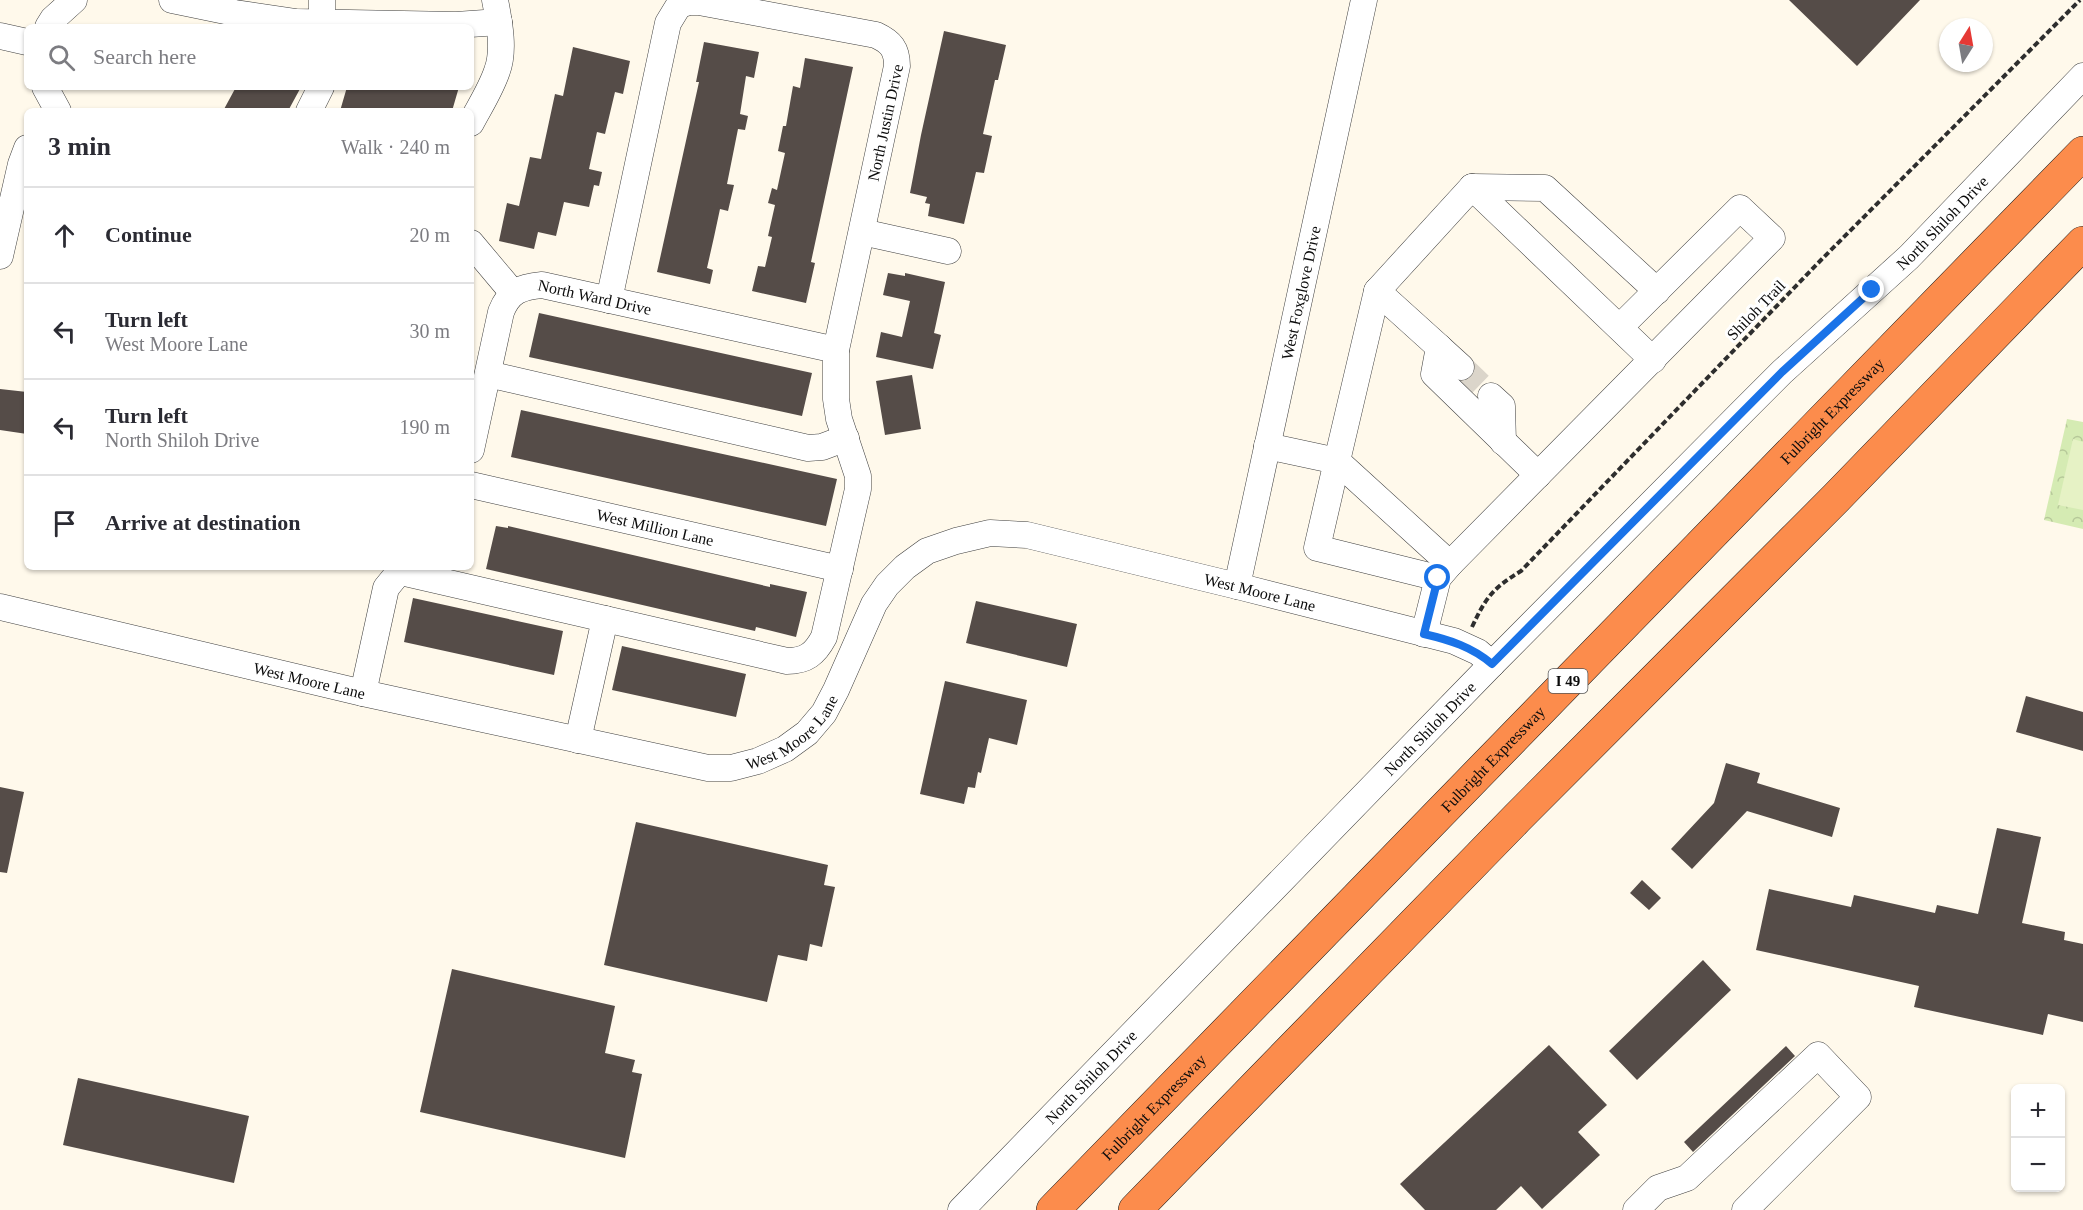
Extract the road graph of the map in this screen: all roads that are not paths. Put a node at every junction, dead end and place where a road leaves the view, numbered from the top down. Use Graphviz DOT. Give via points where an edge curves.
graph roads {
  1 [pos="74,0"];
  2 [pos="172,0"];
  3 [pos="1364,0"];
  4 [pos="497,11"];
  5 [pos="330,18"];
  6 [pos="234,20"];
  7 [pos="50,24"];
  8 [pos="438,24"];
  9 [pos="459,24"];
  10 [pos="0,36"];
  11 [pos="24,41"];
  12 [pos="2083,76"];
  13 [pos="47,90"];
  14 [pos="320,90"];
  15 [pos="56,108"];
  16 [pos="310,108"];
  17 [pos="474,117"];
  18 [pos="24,153"];
  19 [pos="2083,153"];
  20 [pos="8,178"];
  21 [pos="1472,187"];
  22 [pos="862,232"];
  23 [pos="2083,243"];
  24 [pos="474,247"];
  25 [pos="948,251"];
  26 [pos="0,256"];
  27 [pos="1377,291"];
  28 [pos="1657,291"];
  29 [pos="513,293"];
  30 [pos="609,300"];
  31 [pos="1620,327"];
  32 [pos="1440,347"];
  33 [pos="836,350"];
  34 [pos="1653,360"];
  35 [pos="1461,367"];
  36 [pos="488,374"];
  37 [pos="1491,396"];
  38 [pos="474,437"];
  39 [pos="846,438"];
  40 [pos="1503,442"];
  41 [pos="1267,446"];
  42 [pos="1337,461"];
  43 [pos="1538,475"];
  44 [pos="474,486"];
  45 [pos="840,569"];
  46 [pos="404,570"];
  47 [pos="1444,571"];
  48 [pos="1237,586"];
  49 [pos="0,607"];
  50 [pos="605,619"];
  51 [pos="1424,634"];
  52 [pos="1492,664"];
  53 [pos="363,693"];
  54 [pos="578,741"];
  55 [pos="961,1210"];
  56 [pos="1053,1210"];
  57 [pos="1136,1210"];
  58 [pos="1636,1210"];
  59 [pos="1745,1210"];
  1 -- 7 [label="street"];
  2 -- 6 [label="street"];
  3 -- 41 [label="street, West Foxglove Drive"];
  4 -- 9 [label="street"];
  4 -- 17 [label="street" via="498,70"];
  5 -- 6 [label="street" via="296,22"];
  5 -- 8 [label="street"];
  10 -- 11 [label="street"];
  12 -- 52 [label="street, North Shiloh Drive" via="1909,257 1782,372"];
  13 -- 15 [label="street"];
  14 -- 16 [label="street"];
  18 -- 20 [label="street"];
  19 -- 56 [label="highway, Fulbright Expressway / I 49"];
  20 -- 26 [label="street"];
  21 -- 27 [label="street"];
  21 -- 28 [label="street" via="1545,188"];
  21 -- 31 [label="street"];
  22 -- 25 [label="street"];
  22 -- 30 [label="street, North Justin Drive" via="897,66 893,47 876,35 688,2 679,5 668,23"];
  22 -- 33 [label="street, North Justin Drive"];
  23 -- 57 [label="highway"];
  24 -- 29 [label="street"];
  27 -- 32 [label="street"];
  27 -- 42 [label="street"];
  28 -- 31 [label="street"];
  28 -- 34 [label="street" via="1740,208 1772,238"];
  29 -- 30 [label="street, North Ward Drive" via="526,286 542,285"];
  29 -- 36 [label="street, North Ward Drive" via="501,312"];
  30 -- 33 [label="street, North Ward Drive"];
  31 -- 34 [label="street"];
  32 -- 35 [label="street"];
  32 -- 40 [label="street" via="1434,374"];
  33 -- 39 [label="street, North Justin Drive" via="836,399"];
  34 -- 43 [label="street"];
  36 -- 38 [label="street, North Ward Drive"];
  36 -- 39 [label="street" via="808,448"];
  37 -- 40 [label="street" via="1502,406"];
  39 -- 45 [label="street, North Justin Drive" via="858,482"];
  40 -- 43 [label="street"];
  41 -- 42 [label="street"];
  41 -- 48 [label="street, West Foxglove Drive"];
  42 -- 47 [label="street"];
  42 -- 47 [label="street" via="1317,548"];
  43 -- 47 [label="street"];
  44 -- 45 [label="street, West Million Lane"];
  45 -- 50 [label="street, North Justin Drive" via="824,638 818,650 797,661"];
  46 -- 50 [label="street, North Justin Drive"];
  46 -- 53 [label="street" via="386,588 382,600"];
  47 -- 51 [label="street"];
  48 -- 51 [label="street, West Moore Lane"];
  48 -- 54 [label="street, West Moore Lane" via="1027,535 990,533 927,551 887,585 874,604 824,713 807,734 785,749 731,768 708,768"];
  49 -- 53 [label="street, West Moore Lane"];
  50 -- 54 [label="street"];
  51 -- 52 [label="street, West Moore Lane" via="1478,652"];
  52 -- 55 [label="street, North Shiloh Drive"];
  53 -- 54 [label="street, West Moore Lane"];
  58 -- 59 [label="street" via="1658,1188 1687,1178 1818,1055 1858,1097"];
}
